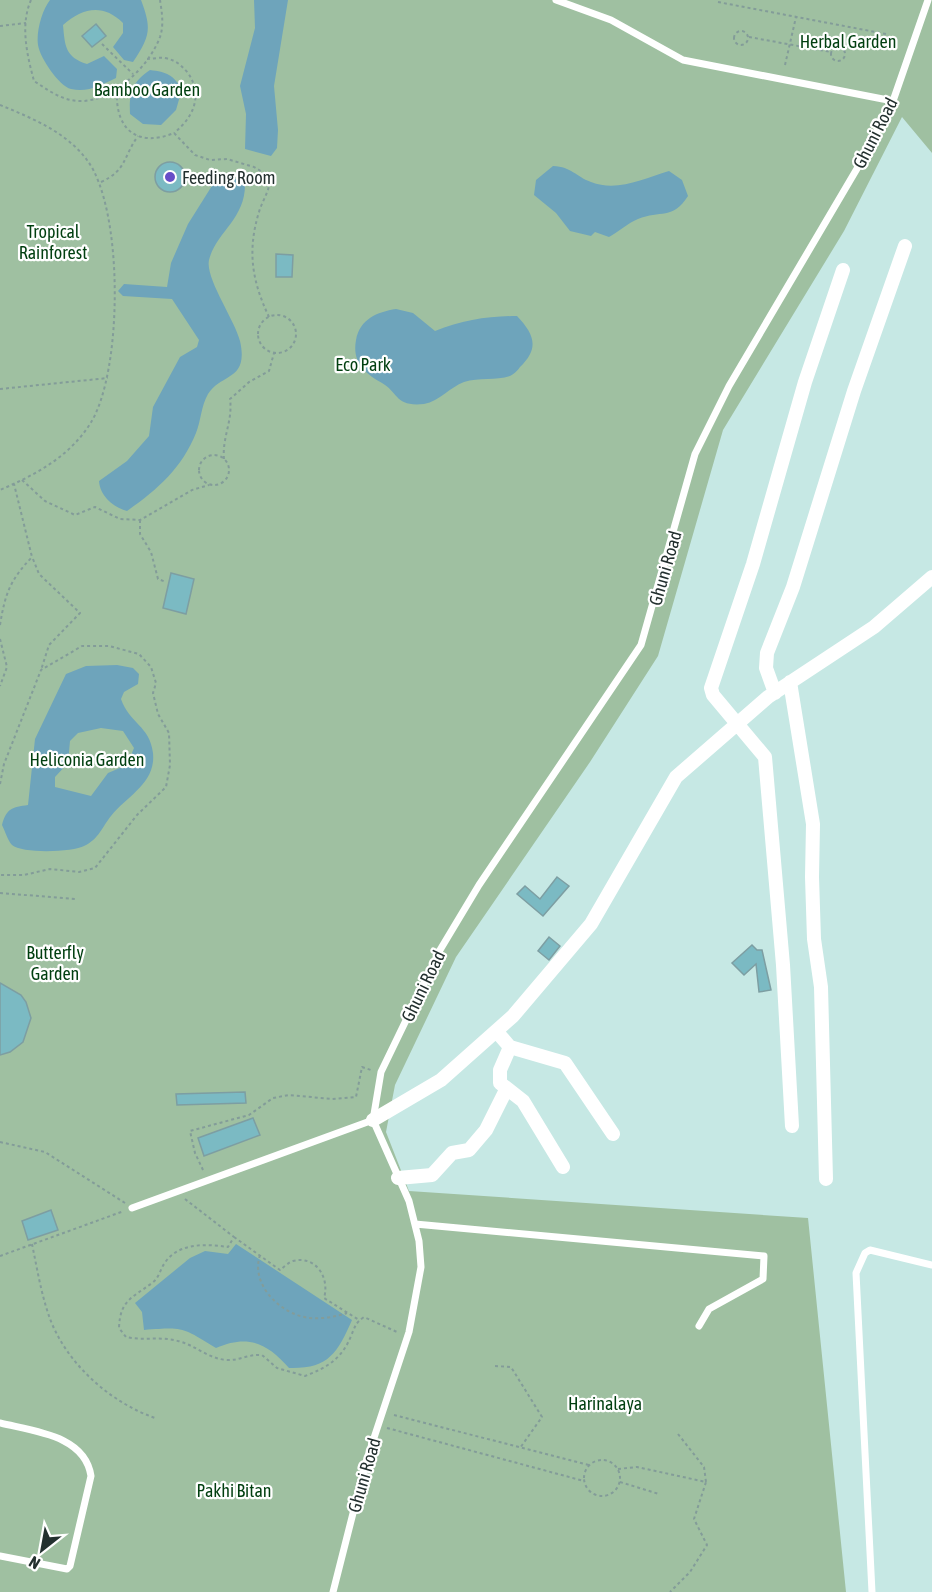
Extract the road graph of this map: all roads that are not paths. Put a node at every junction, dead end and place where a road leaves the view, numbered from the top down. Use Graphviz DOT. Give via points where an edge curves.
graph roads {
  1 [pos="556,0"];
  2 [pos="928,0"];
  3 [pos="893,101"];
  4 [pos="905,246"];
  5 [pos="843,270"];
  6 [pos="932,577"];
  7 [pos="790,682"];
  8 [pos="771,695"];
  9 [pos="737,721"];
  10 [pos="496,1031"];
  11 [pos="510,1047"];
  12 [pos="506,1090"];
  13 [pos="373,1120"];
  14 [pos="792,1126"];
  15 [pos="613,1134"];
  16 [pos="563,1167"];
  17 [pos="398,1178"];
  18 [pos="826,1179"];
  19 [pos="132,1208"];
  20 [pos="415,1224"];
  21 [pos="932,1265"];
  22 [pos="699,1326"];
  23 [pos="0,1424"];
  24 [pos="0,1556"];
  25 [pos="333,1592"];
  26 [pos="872,1592"];
  1 -- 3 [label="lane" via="611,20 683,60"];
  2 -- 3 [label="lane, Ghuni Road"];
  3 -- 13 [label="lane, Ghuni Road" via="729,386 695,454 641,645 479,885 440,950 381,1073"];
  4 -- 8 [label="street" via="854,391 793,587 767,653"];
  5 -- 9 [label="street" via="804,382 753,564 714,675 713,695"];
  6 -- 7 [label="street" via="874,627"];
  7 -- 8 [label="street"];
  7 -- 18 [label="street" via="813,824 814,939 821,987"];
  8 -- 9 [label="street"];
  9 -- 10 [label="street" via="671,783 591,924"];
  9 -- 14 [label="street" via="765,757"];
  10 -- 11 [label="street"];
  10 -- 13 [label="street" via="441,1080"];
  11 -- 12 [label="street" via="499,1076"];
  11 -- 15 [label="street" via="565,1063"];
  12 -- 16 [label="street" via="523,1101"];
  12 -- 17 [label="street" via="486,1130 468,1150 452,1153 432,1175"];
  13 -- 17 [label="lane, Ghuni Road"];
  13 -- 19 [label="lane"];
  17 -- 20 [label="lane, Ghuni Road"];
  20 -- 22 [label="lane" via="764,1256 763,1279 709,1309"];
  20 -- 25 [label="lane, Ghuni Road" via="421,1267 408,1336 366,1462"];
  21 -- 26 [label="lane" via="870,1250 856,1273"];
  23 -- 24 [label="lane" via="57,1437 70,1444 82,1454 91,1476 67,1569"];
}
